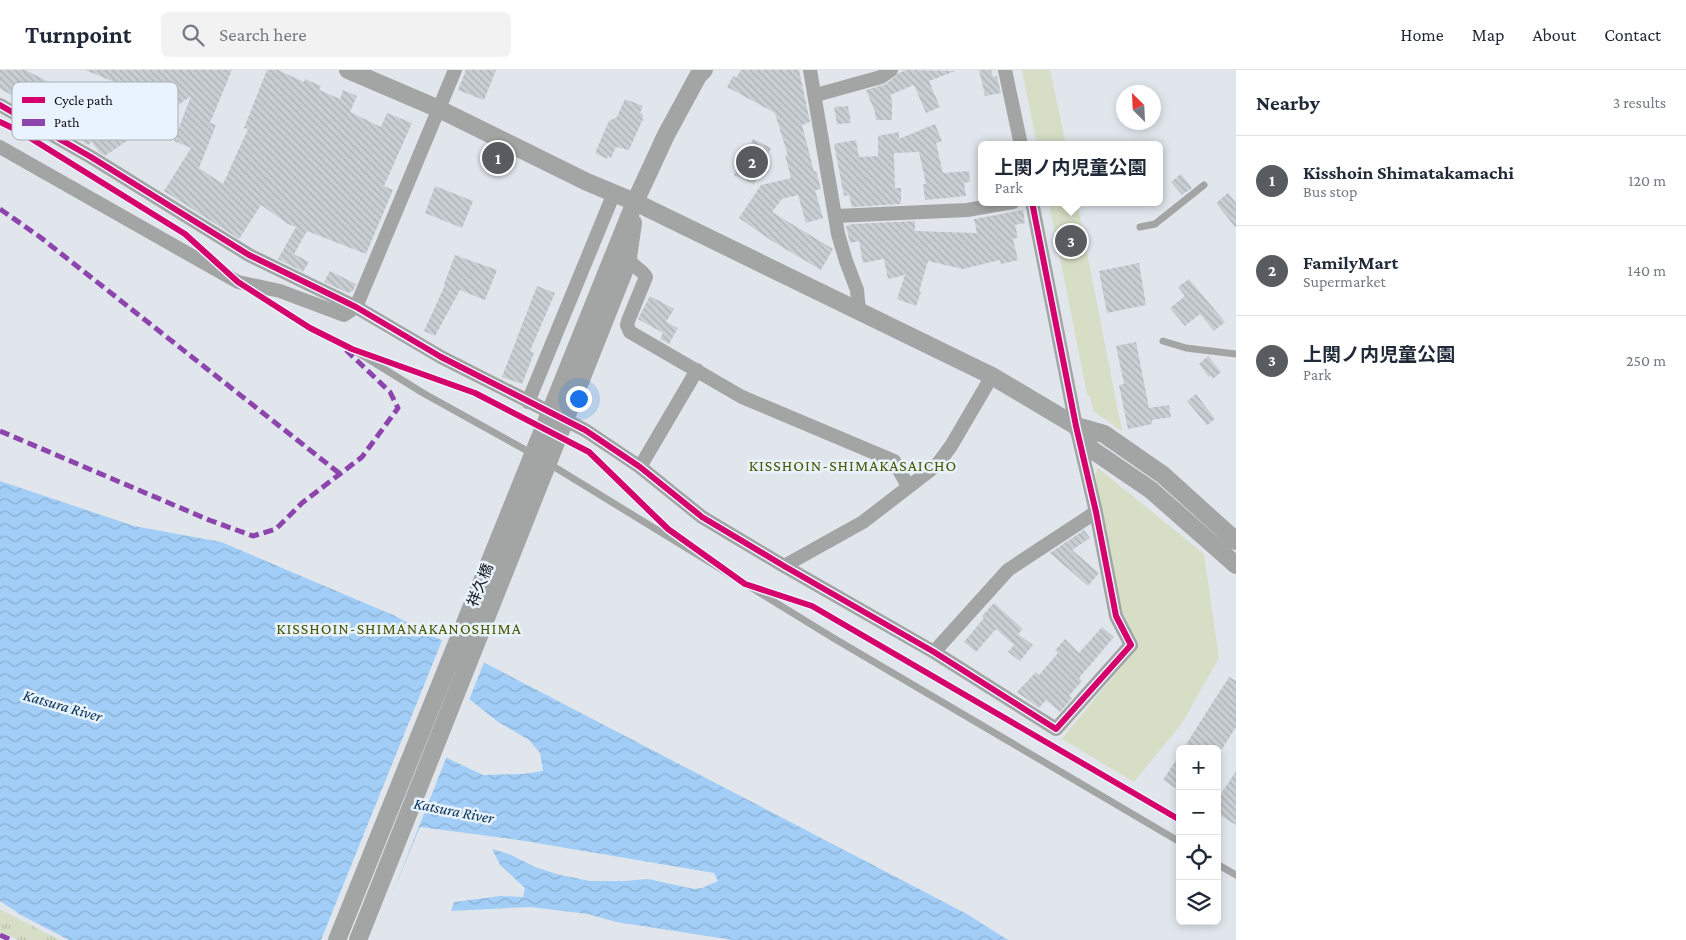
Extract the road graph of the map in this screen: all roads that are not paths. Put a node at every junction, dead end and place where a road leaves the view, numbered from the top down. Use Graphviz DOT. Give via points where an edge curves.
graph roads {
  1 [pos="348,70"];
  2 [pos="454,70"];
  3 [pos="704,70"];
  4 [pos="810,70"];
  5 [pos="891,70"];
  6 [pos="1005,70"];
  7 [pos="816,95"];
  8 [pos="0,104"];
  9 [pos="439,109"];
  10 [pos="12,111"];
  11 [pos="62,140"];
  12 [pos="1019,141"];
  13 [pos="0,147"];
  14 [pos="1204,185"];
  15 [pos="614,193"];
  16 [pos="635,202"];
  17 [pos="990,206"];
  18 [pos="1033,206"];
  19 [pos="836,216"];
  20 [pos="1140,227"];
  21 [pos="622,261"];
  22 [pos="356,307"];
  23 [pos="859,311"];
  24 [pos="1163,341"];
  25 [pos="352,349"];
  26 [pos="1236,354"];
  27 [pos="697,370"];
  28 [pos="992,376"];
  29 [pos="528,402"];
  30 [pos="1076,426"];
  31 [pos="640,467"];
  32 [pos="908,486"];
  33 [pos="1096,512"];
  34 [pos="1236,541"];
  35 [pos="1236,564"];
  36 [pos="784,566"];
  37 [pos="934,652"];
  38 [pos="1176,840"];
  39 [pos="1221,866"];
  40 [pos="1236,875"];
  41 [pos="337,940"];
  42 [pos="358,940"];
  1 -- 9 [label="street"];
  2 -- 9 [label="street"];
  3 -- 16 [label="street" via="666,135"];
  4 -- 7 [label="street"];
  5 -- 7 [label="street" via="881,77"];
  6 -- 12 [label="street"];
  7 -- 19 [label="street"];
  8 -- 10 [label="street"];
  9 -- 15 [label="street"];
  9 -- 22 [label="street"];
  11 -- 22 [label="street" via="249,255"];
  13 -- 22 [label="street" via="238,282 280,291 344,316"];
  14 -- 20 [label="lane" via="1155,224"];
  15 -- 16 [label="street"];
  15 -- 29 [label="street"];
  16 -- 21 [label="street"];
  16 -- 23 [label="street"];
  17 -- 19 [label="street" via="967,210"];
  18 -- 30 [label="street"];
  19 -- 23 [label="street"];
  21 -- 27 [label="street" via="646,276 628,321 630,332"];
  21 -- 41 [label="street, 祥久橋, bridge"];
  21 -- 42 [label="street, 祥久橋, bridge"];
  22 -- 29 [label="street" via="441,357"];
  23 -- 28 [label="street"];
  24 -- 26 [label="lane" via="1186,348"];
  25 -- 38 [label="lane" via="422,393 514,442 835,639"];
  27 -- 31 [label="street"];
  27 -- 32 [label="street" via="742,397 894,461"];
  28 -- 30 [label="street"];
  28 -- 32 [label="street" via="937,465"];
  29 -- 31 [label="street" via="584,430"];
  30 -- 33 [label="street"];
  30 -- 34 [label="street" via="1104,434 1163,475"];
  30 -- 35 [label="street" via="1091,449 1151,490"];
  31 -- 36 [label="street" via="702,517"];
  32 -- 36 [label="street" via="864,522"];
  33 -- 37 [label="street" via="1008,570"];
  33 -- 37 [label="street" via="1116,616 1131,645 1056,729"];
  36 -- 37 [label="street"];
  39 -- 40 [label="lane"];
}
